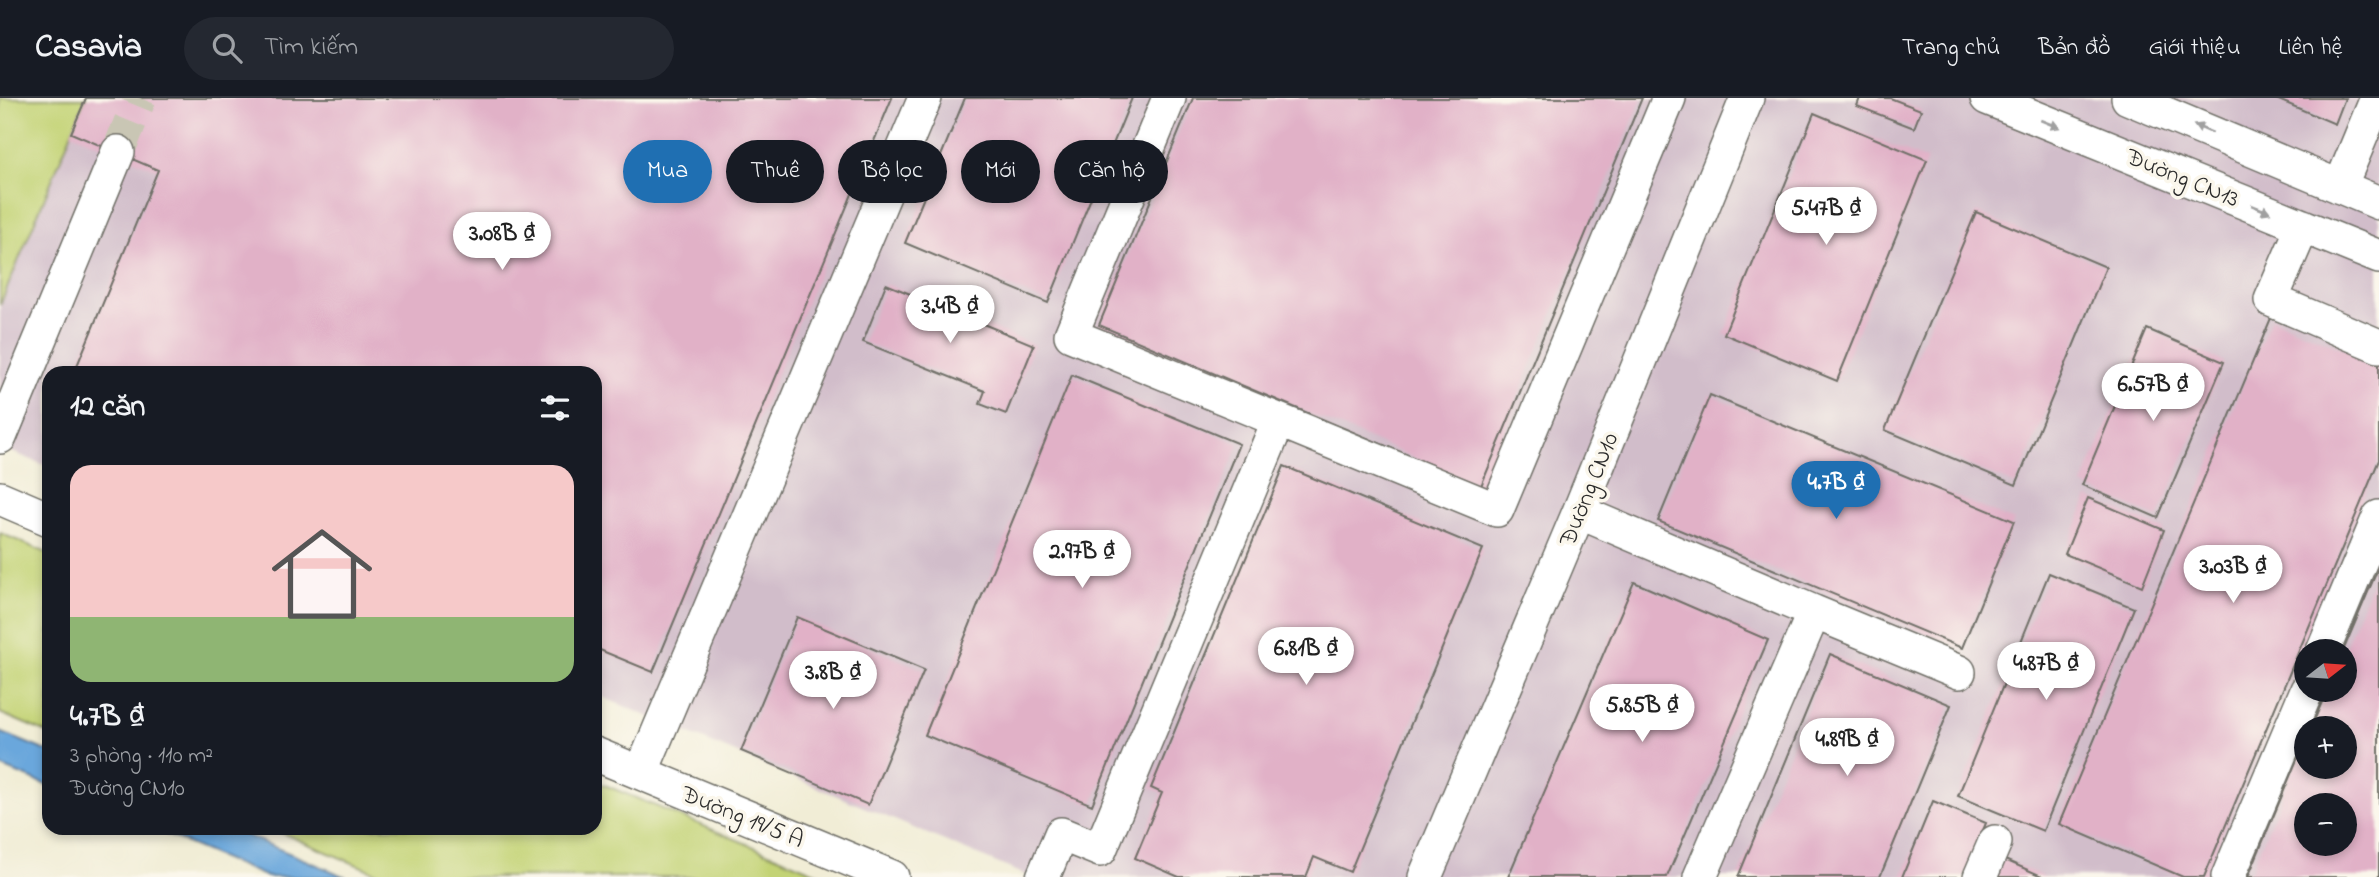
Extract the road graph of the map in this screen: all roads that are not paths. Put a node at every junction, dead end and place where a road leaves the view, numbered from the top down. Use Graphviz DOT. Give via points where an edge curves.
graph roads {
  1 [pos="925,98"];
  2 [pos="1169,98"];
  3 [pos="1669,98"];
  4 [pos="1747,98"];
  5 [pos="1987,98"];
  6 [pos="2128,98"];
  7 [pos="2377,98"];
  8 [pos="118,152"];
  9 [pos="2340,187"];
  10 [pos="2379,203"];
  11 [pos="2303,226"];
  12 [pos="2379,257"];
  13 [pos="2379,346"];
  14 [pos="1278,422"];
  15 [pos="0,437"];
  16 [pos="0,498"];
  17 [pos="1579,512"];
  18 [pos="42,516"];
  19 [pos="2379,517"];
  20 [pos="1814,612"];
  21 [pos="2328,639"];
  22 [pos="1959,672"];
  23 [pos="2301,702"];
  24 [pos="602,757"];
  25 [pos="640,773"];
  26 [pos="1995,842"];
  27 [pos="892,877"];
  28 [pos="1043,877"];
  29 [pos="1425,877"];
  30 [pos="1700,877"];
  31 [pos="1980,877"];
  32 [pos="2228,877"];
  1 -- 25 [label="street"];
  2 -- 14 [label="street" via="1071,335"];
  3 -- 14 [label="street" via="1497,510"];
  4 -- 17 [label="street, Đường CN10"];
  5 -- 11 [label="street, Đường CN13, one-way"];
  9 -- 6 [label="street, Đường CN13, one-way"];
  7 -- 9 [label="street"];
  8 -- 15 [label="street"];
  9 -- 10 [label="street, Đường CN13"];
  11 -- 12 [label="street, Đường CN13"];
  11 -- 13 [label="street" via="2271,300"];
  14 -- 28 [label="street" via="1100,850 1062,834"];
  16 -- 18 [label="street"];
  17 -- 20 [label="street"];
  17 -- 29 [label="street, Đường CN10"];
  19 -- 21 [label="street"];
  20 -- 22 [label="street"];
  20 -- 30 [label="street"];
  23 -- 32 [label="street"];
  24 -- 25 [label="street, Đường 19/5 A"];
  25 -- 27 [label="street, Đường 19/5 A"];
  26 -- 31 [label="street"];
}
